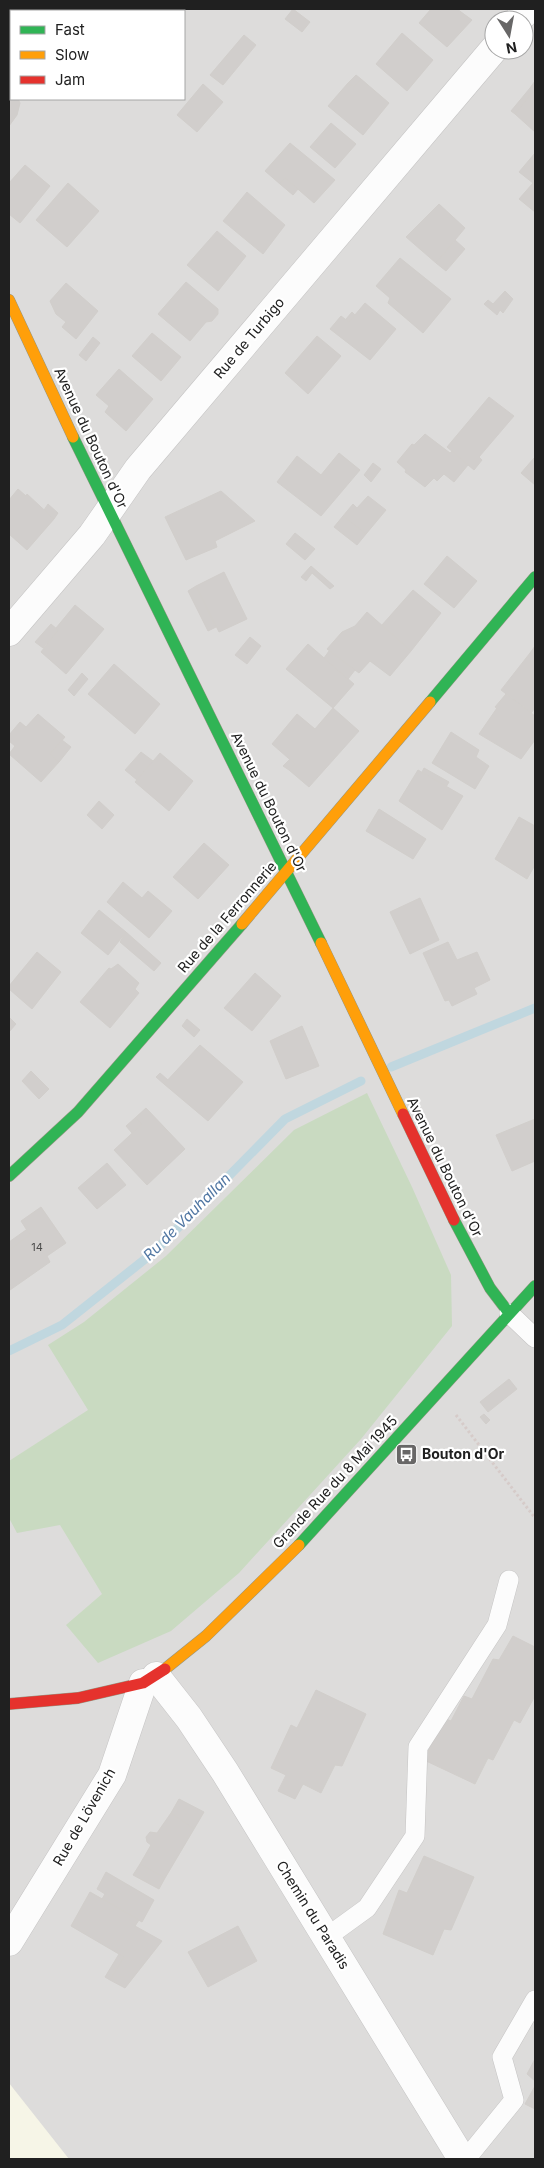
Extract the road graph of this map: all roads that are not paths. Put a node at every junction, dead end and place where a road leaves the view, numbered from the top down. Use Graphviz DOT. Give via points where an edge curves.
graph roads {
  1 [pos="485,60"];
  2 [pos="9,300"];
  3 [pos="108,511"];
  4 [pos="535,577"];
  5 [pos="9,632"];
  6 [pos="287,872"];
  7 [pos="9,1176"];
  8 [pos="535,1286"];
  9 [pos="535,1310"];
  10 [pos="509,1313"];
  11 [pos="535,1338"];
  12 [pos="509,1580"];
  13 [pos="150,1680"];
  14 [pos="9,1704"];
  15 [pos="327,1937"];
  16 [pos="9,1942"];
  17 [pos="535,2000"];
  18 [pos="464,2159"];
  1 -- 3 [label="street, Rue de Turbigo" via="138,469"];
  2 -- 3 [label="street, Avenue du Bouton d'Or"];
  3 -- 5 [label="street, Rue de Turbigo" via="92,535"];
  3 -- 6 [label="street, Avenue du Bouton d'Or"];
  4 -- 6 [label="street, Rue de la Ferronnerie"];
  6 -- 7 [label="street, Rue de la Ferronnerie" via="78,1112"];
  6 -- 10 [label="street, Avenue du Bouton d'Or" via="471,1255"];
  8 -- 10 [label="street, Grande Rue du 8 Mai 1945"];
  9 -- 10 [label="lane"];
  10 -- 11 [label="lane"];
  10 -- 13 [label="street, Grande Rue du 8 Mai 1945" via="308,1536 206,1636"];
  12 -- 15 [label="lane" via="497,1625 418,1747 414,1836 367,1908"];
  13 -- 14 [label="street" via="78,1698"];
  13 -- 15 [label="street, Chemin du Paradis" via="189,1718 226,1772"];
  13 -- 16 [label="street, Rue de Lövenich" via="112,1775"];
  15 -- 18 [label="street, Chemin du Paradis"];
  17 -- 18 [label="lane" via="502,2057 514,2100"];
}
